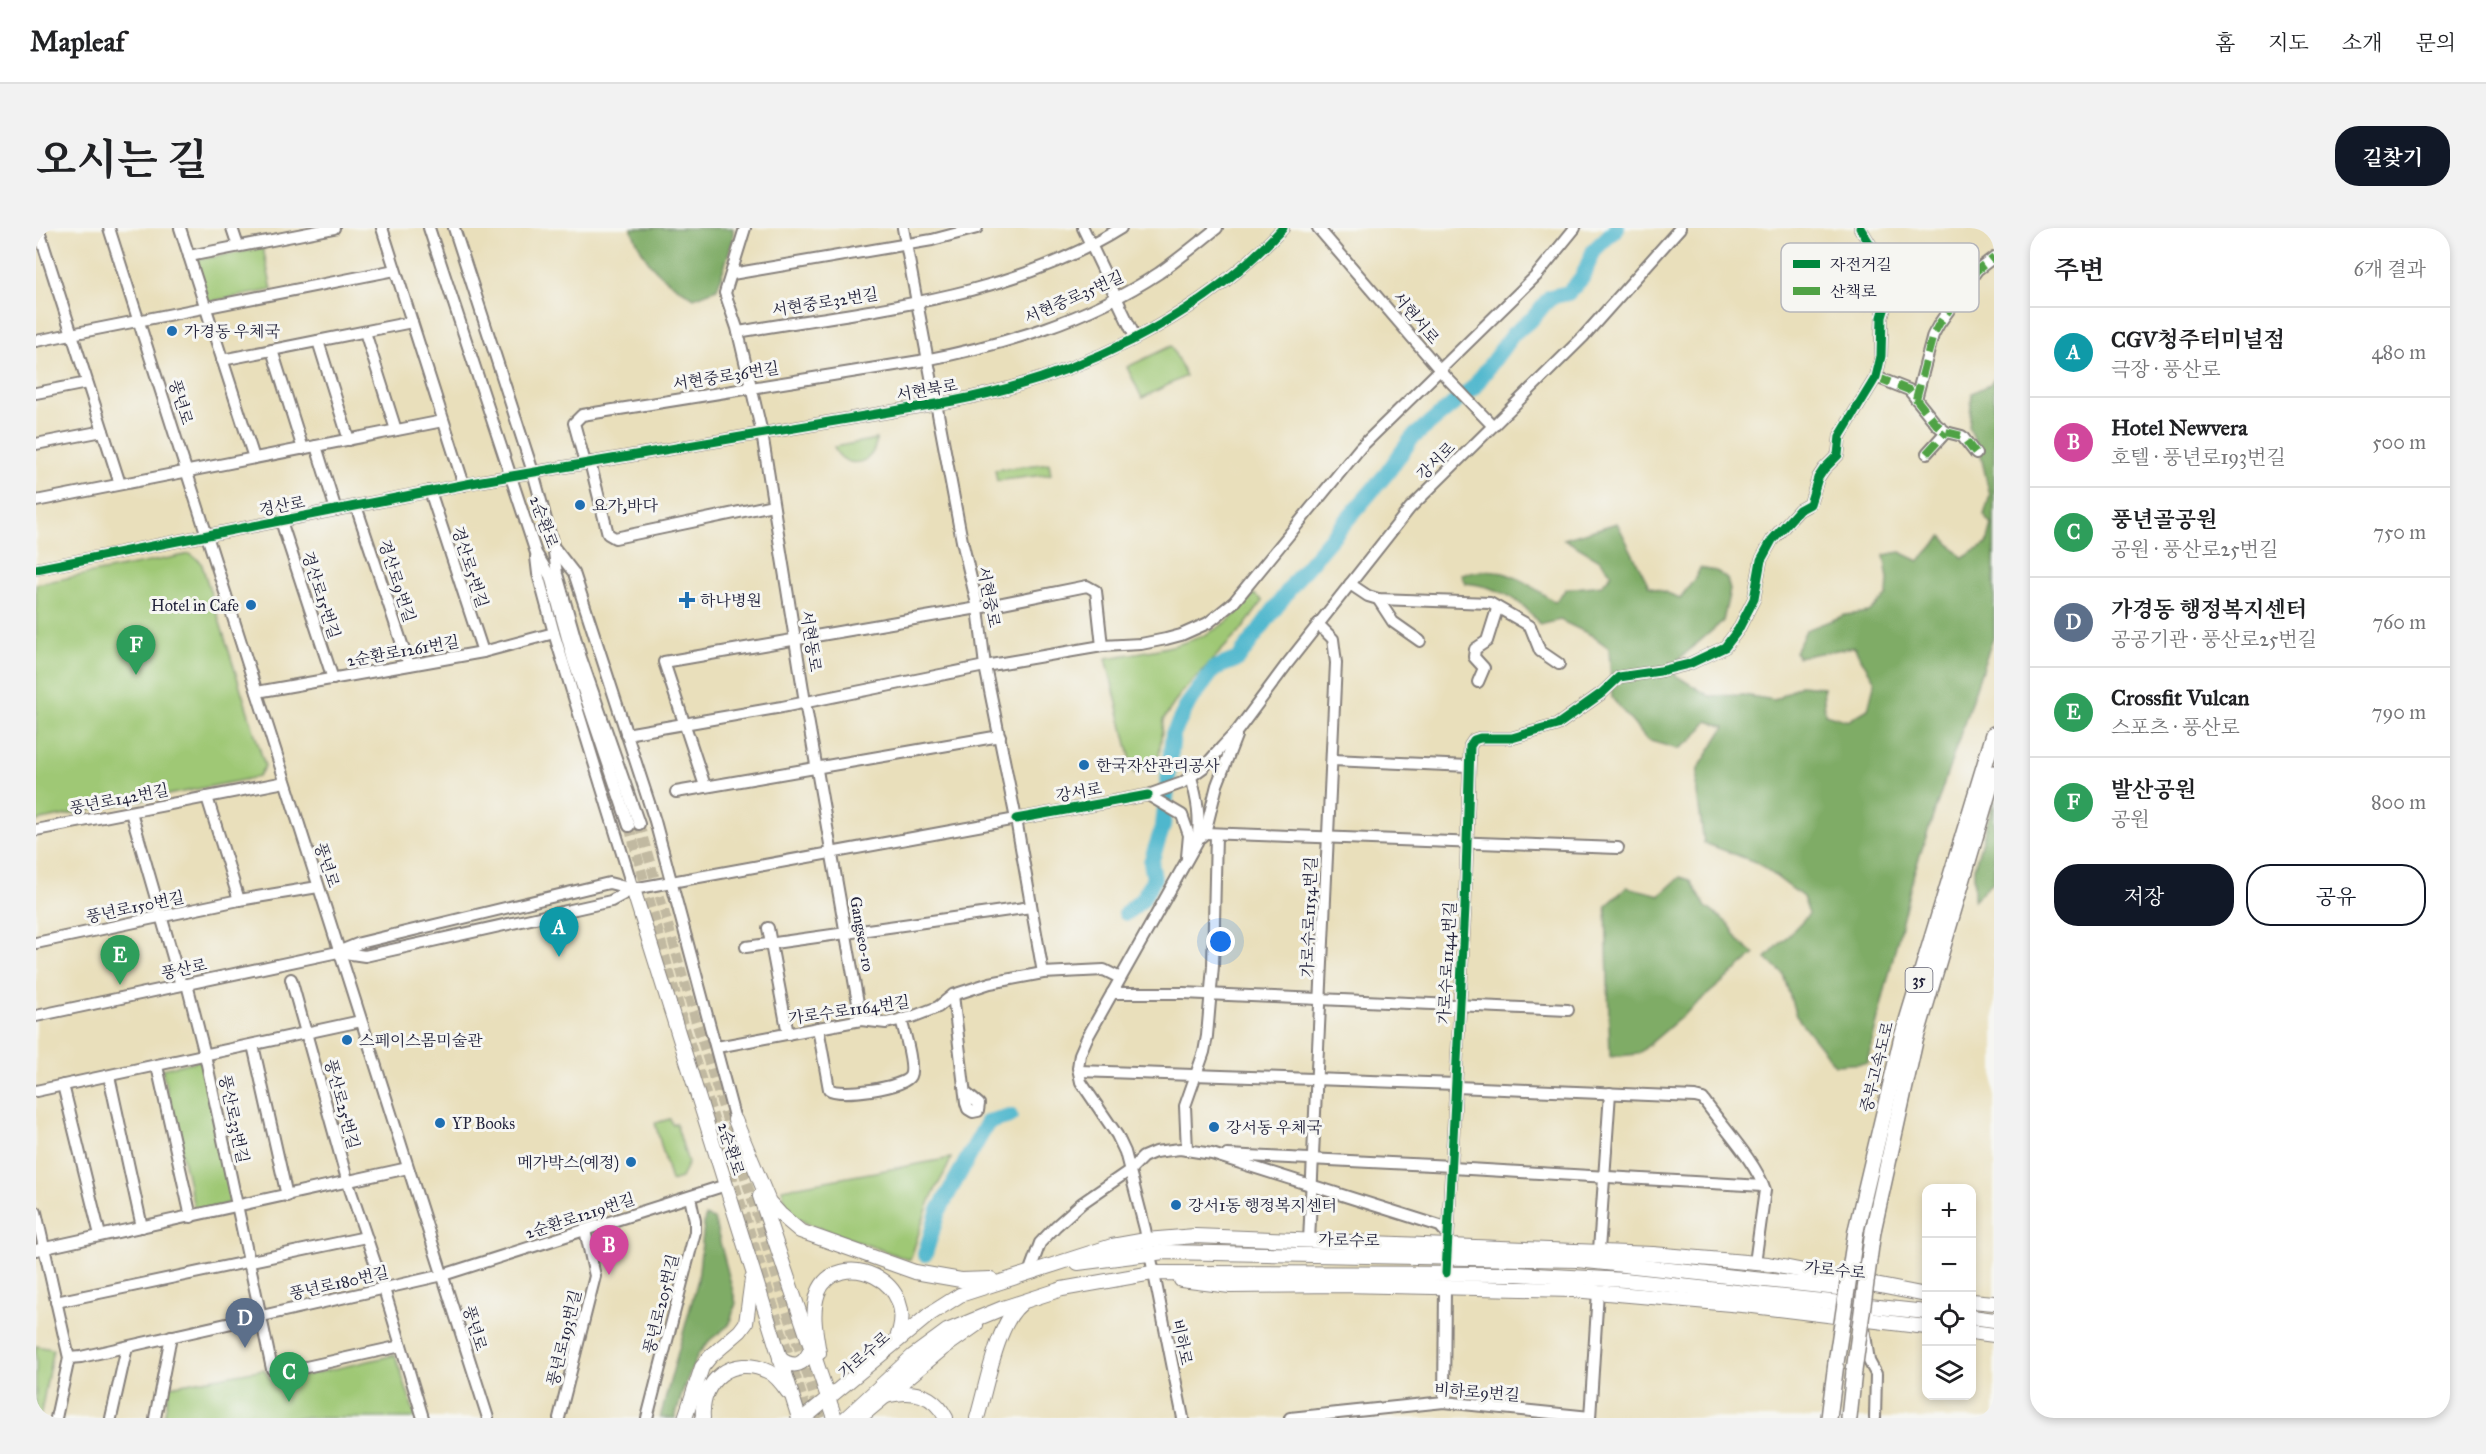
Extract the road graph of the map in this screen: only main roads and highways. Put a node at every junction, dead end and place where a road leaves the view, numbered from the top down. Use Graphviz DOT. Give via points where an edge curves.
graph roads {
  1 [pos="1994,734"];
  2 [pos="1994,773"];
  3 [pos="633,889"];
  4 [pos="1447,1246"];
  5 [pos="1147,1247"];
  6 [pos="1080,1263"];
  7 [pos="752,1271"];
  8 [pos="1029,1273"];
  9 [pos="1152,1273"];
  10 [pos="1085,1285"];
  11 [pos="1922,1295"];
  12 [pos="1922,1296"];
  13 [pos="1028,1300"];
  14 [pos="1976,1301"];
  15 [pos="1994,1303"];
  16 [pos="1003,1308"];
  17 [pos="1922,1312"];
  18 [pos="1976,1318"];
  19 [pos="1994,1320"];
  20 [pos="1922,1326"];
  21 [pos="1976,1333"];
  22 [pos="1994,1335"];
  23 [pos="893,1345"];
  24 [pos="811,1349"];
  25 [pos="780,1359"];
  26 [pos="884,1396"];
  27 [pos="793,1399"];
  28 [pos="829,1403"];
  29 [pos="685,1418"];
  30 [pos="703,1418"];
  31 [pos="799,1418"];
  32 [pos="804,1418"];
  33 [pos="818,1418"];
  34 [pos="846,1418"];
  35 [pos="860,1418"];
  36 [pos="946,1418"];
  37 [pos="977,1418"];
  38 [pos="1829,1418"];
  39 [pos="1849,1418"];
  1 -- 38 [label="highway, 중부고속도로 / 35, bridge" via="1902,1037 1856,1230"];
  2 -- 39 [label="highway, 중부고속도로 / 35, bridge" via="1915,1041 1874,1231"];
  3 -- 7 [label="main road, 2순환로"];
  4 -- 5 [label="main road, 가로수로"];
  4 -- 5 [label="main road" via="1195,1236"];
  4 -- 11 [label="main road" via="1599,1250 1755,1263"];
  4 -- 12 [label="main road, 가로수로"];
  5 -- 6 [label="main road, 가로수로"];
  5 -- 8 [label="main road" via="1080,1255"];
  6 -- 8 [label="main road, 가로수로"];
  6 -- 10 [label="main road" via="1087,1270"];
  7 -- 25 [label="main road, 2순환로"];
  7 -- 29 [label="main road" via="746,1323 702,1367"];
  8 -- 23 [label="main road" via="960,1295"];
  8 -- 24 [label="main road, 2순환로" via="980,1280 942,1277 915,1272 801,1231 769,1202 735,1120"];
  8 -- 28 [label="main road, 가로수로" via="980,1293 937,1317"];
  9 -- 10 [label="main road, 가로수로"];
  9 -- 17 [label="main road, 가로수로" via="1446,1273 1596,1278"];
  9 -- 20 [label="main road, 가로수로" via="1230,1286 1598,1292"];
  10 -- 13 [label="main road, 가로수로"];
  13 -- 16 [label="main road, 가로수로"];
  13 -- 37 [label="main road" via="1014,1310 1005,1324"];
  14 -- 15 [label="main road"];
  16 -- 26 [label="main road" via="958,1337"];
  16 -- 34 [label="main road, 가로수로" via="961,1324 926,1345"];
  18 -- 19 [label="main road"];
  21 -- 22 [label="main road"];
  23 -- 28 [label="main road"];
  23 -- 28 [label="main road" via="899,1334 901,1314 888,1285 861,1271 831,1278 819,1291 815,1311"];
  24 -- 25 [label="main road" via="798,1365"];
  24 -- 28 [label="main road, 2순환로"];
  25 -- 27 [label="main road, 2순환로"];
  26 -- 35 [label="main road"];
  26 -- 36 [label="main road" via="906,1392 923,1395 937,1404"];
  27 -- 30 [label="main road" via="769,1372 754,1367 736,1368 721,1374 709,1387"];
  27 -- 31 [label="main road, 2순환로"];
  28 -- 32 [label="main road"];
  28 -- 33 [label="main road, 가로수로"];
}
